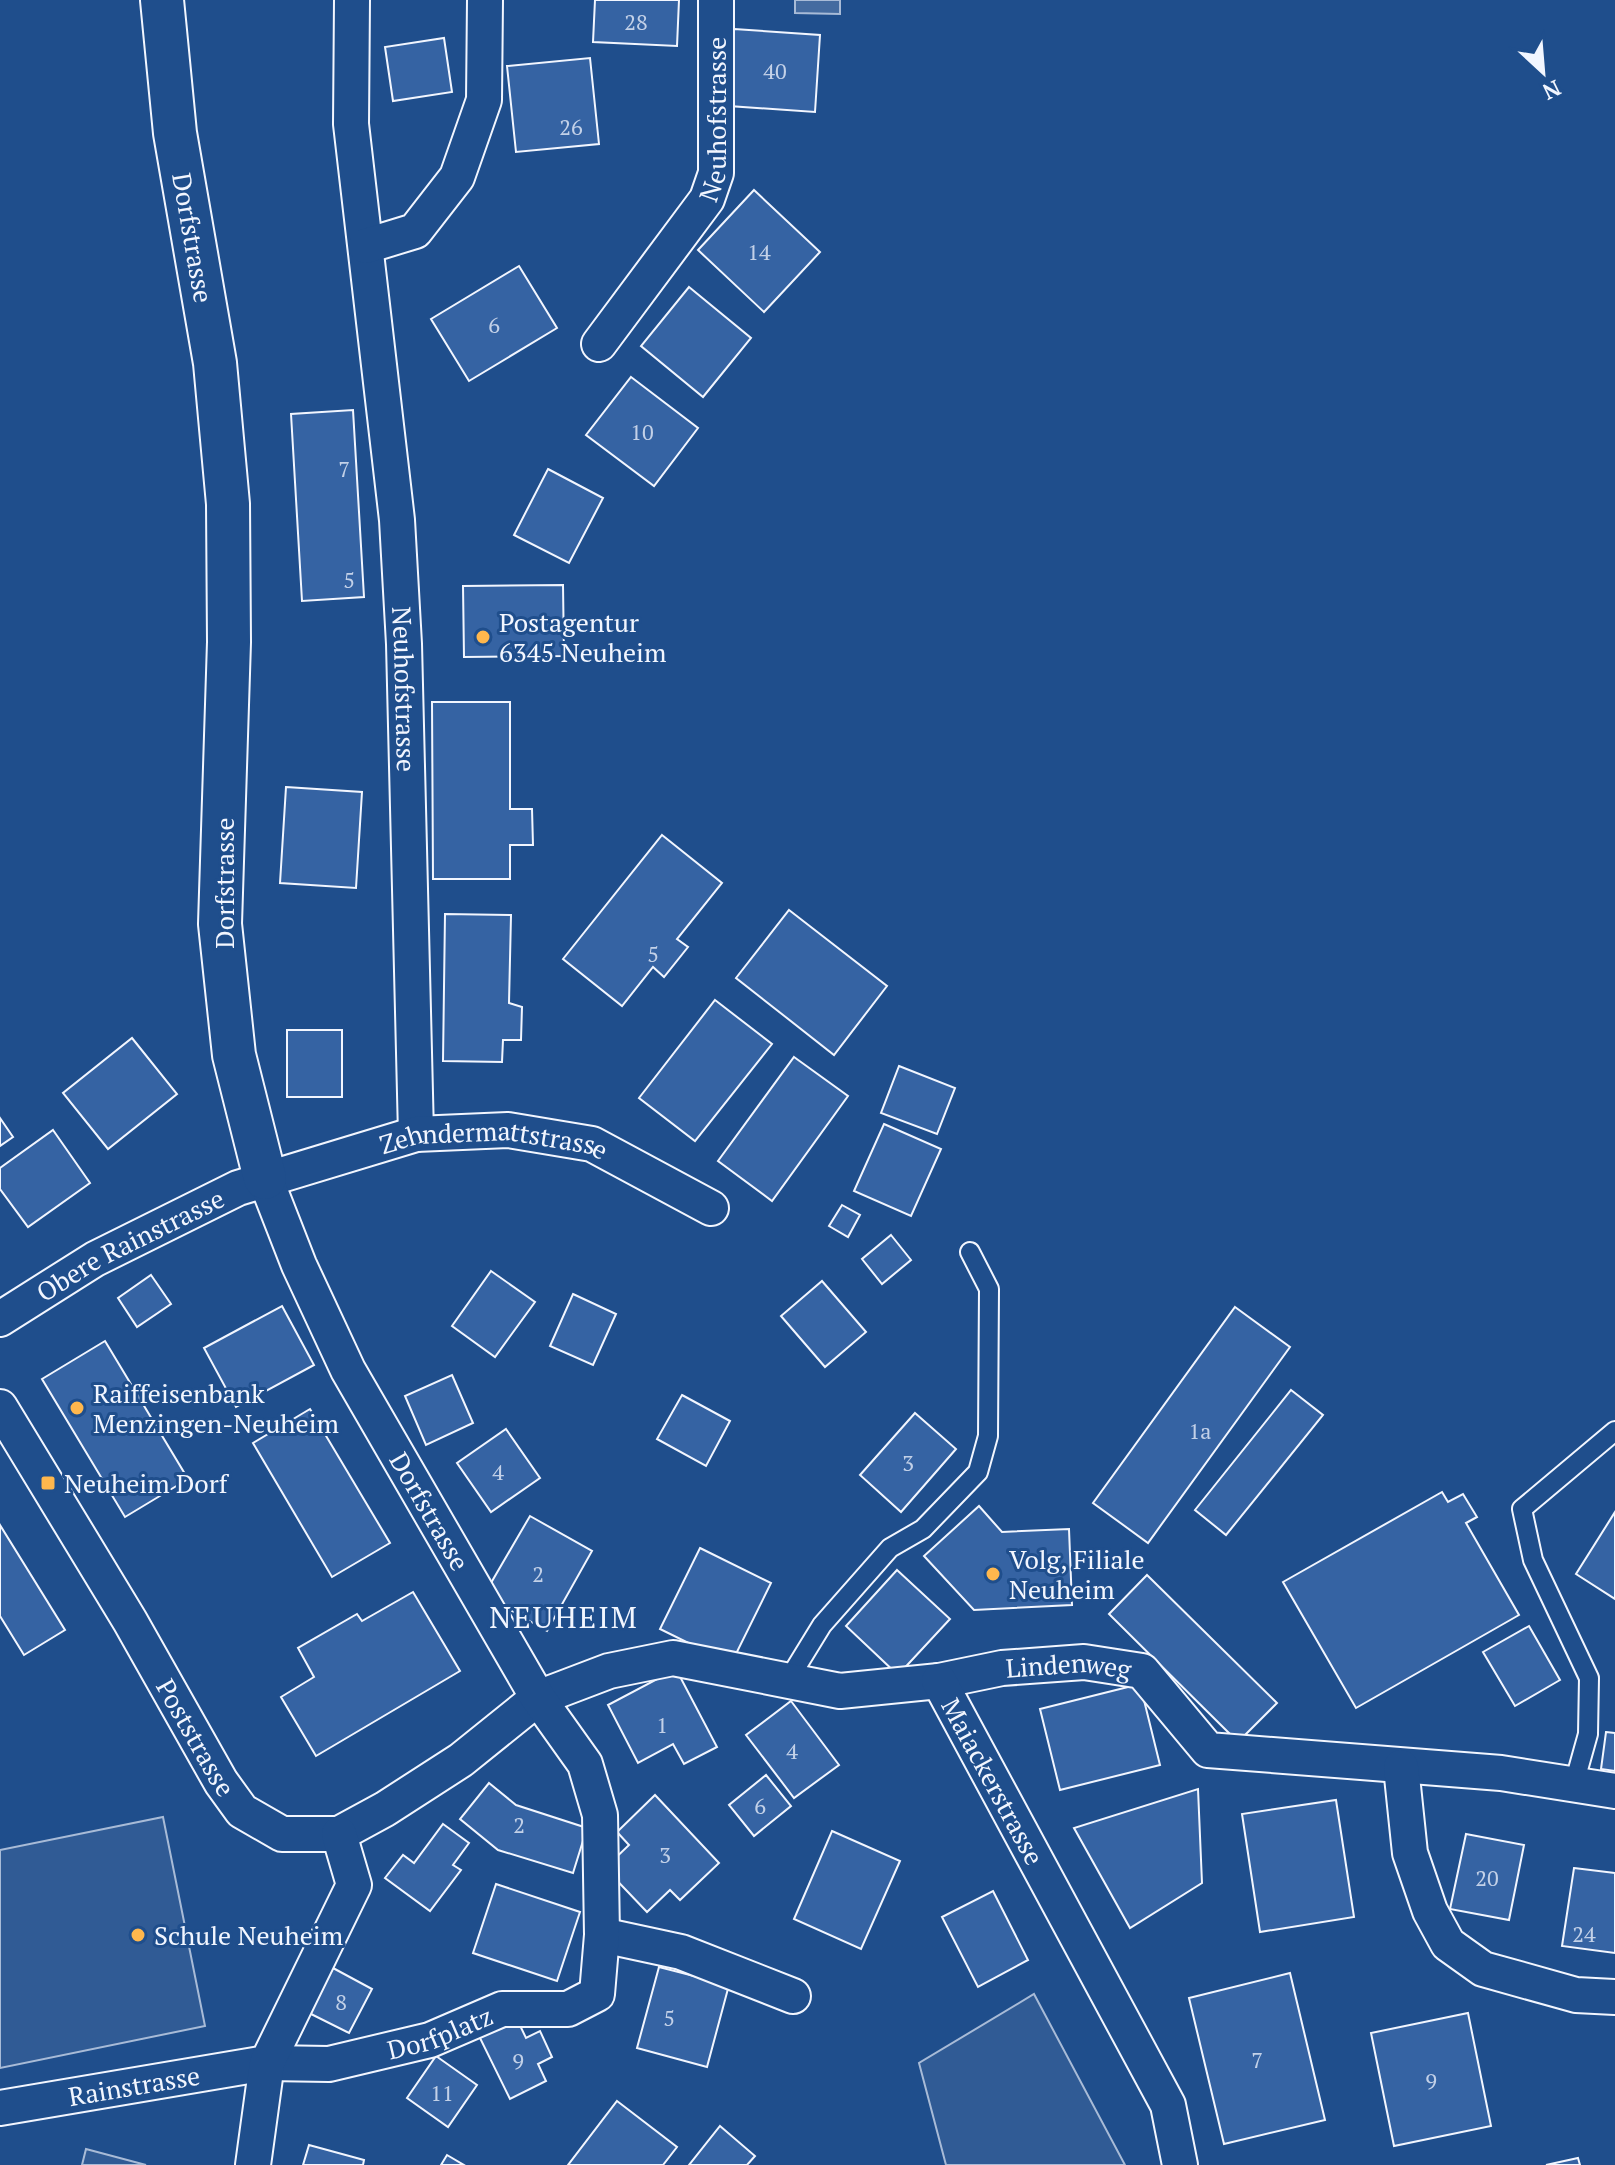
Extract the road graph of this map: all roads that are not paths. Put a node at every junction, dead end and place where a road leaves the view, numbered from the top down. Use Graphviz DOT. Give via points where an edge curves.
graph roads {
  1 [pos="162,0"];
  2 [pos="352,0"];
  3 [pos="485,0"];
  4 [pos="716,0"];
  5 [pos="366,246"];
  6 [pos="599,344"];
  7 [pos="416,1134"];
  8 [pos="265,1178"];
  9 [pos="711,1208"];
  10 [pos="970,1252"];
  11 [pos="0,1319"];
  12 [pos="0,1407"];
  13 [pos="1615,1431"];
  14 [pos="939,1681"];
  15 [pos="787,1682"];
  16 [pos="538,1698"];
  17 [pos="1401,1767"];
  18 [pos="1574,1784"];
  19 [pos="1615,1791"];
  20 [pos="339,1834"];
  21 [pos="602,1935"];
  22 [pos="793,1996"];
  23 [pos="1615,1997"];
  24 [pos="267,2063"];
  25 [pos="0,2108"];
  26 [pos="253,2165"];
  27 [pos="1180,2165"];
  1 -- 8 [label="street, Dorfstrasse" via="175,133 215,363 228,504 220,924 234,1055"];
  2 -- 5 [label="street, Neuhofstrasse" via="351,124"];
  3 -- 5 [label="street" via="484,100 457,177 415,231"];
  4 -- 6 [label="street, Neuhofstrasse" via="716,173 707,199"];
  5 -- 7 [label="street, Neuhofstrasse" via="397,520 404,644"];
  7 -- 8 [label="street, Zehndermattstrasse"];
  7 -- 9 [label="street, Zehndermattstrasse" via="508,1130 592,1144"];
  8 -- 11 [label="street, Obere Rainstrasse" via="95,1259"];
  8 -- 16 [label="street, Dorfstrasse" via="348,1370"];
  10 -- 15 [label="lane" via="989,1289 988,1436 978,1472 923,1529 890,1548 822,1625"];
  12 -- 20 [label="street, Poststrasse" via="242,1811 282,1834"];
  13 -- 18 [label="lane" via="1522,1509 1533,1560 1589,1678 1588,1734"];
  14 -- 15 [label="street, Maiackerstrasse" via="840,1691"];
  14 -- 17 [label="street, Lindenweg" via="1002,1668 1084,1662 1142,1671 1208,1750"];
  14 -- 27 [label="street, Maiackerstrasse" via="1168,2105"];
  15 -- 16 [label="street, Maiackerstrasse" via="673,1658 609,1671"];
  16 -- 20 [label="street, Poststrasse" via="461,1760"];
  16 -- 21 [label="street, Dorfplatz" via="585,1764 600,1815"];
  17 -- 18 [label="street, Lindenweg"];
  17 -- 23 [label="street" via="1410,1853 1448,1944 1483,1969 1576,1995"];
  18 -- 19 [label="street, Lindenweg"];
  20 -- 24 [label="street" via="354,1885"];
  21 -- 22 [label="street" via="681,1952"];
  21 -- 24 [label="street, Dorfplatz" via="597,1994 568,2009 502,2009 430,2040 329,2064"];
  24 -- 25 [label="street, Rainstrasse"];
  24 -- 26 [label="street"];
}
